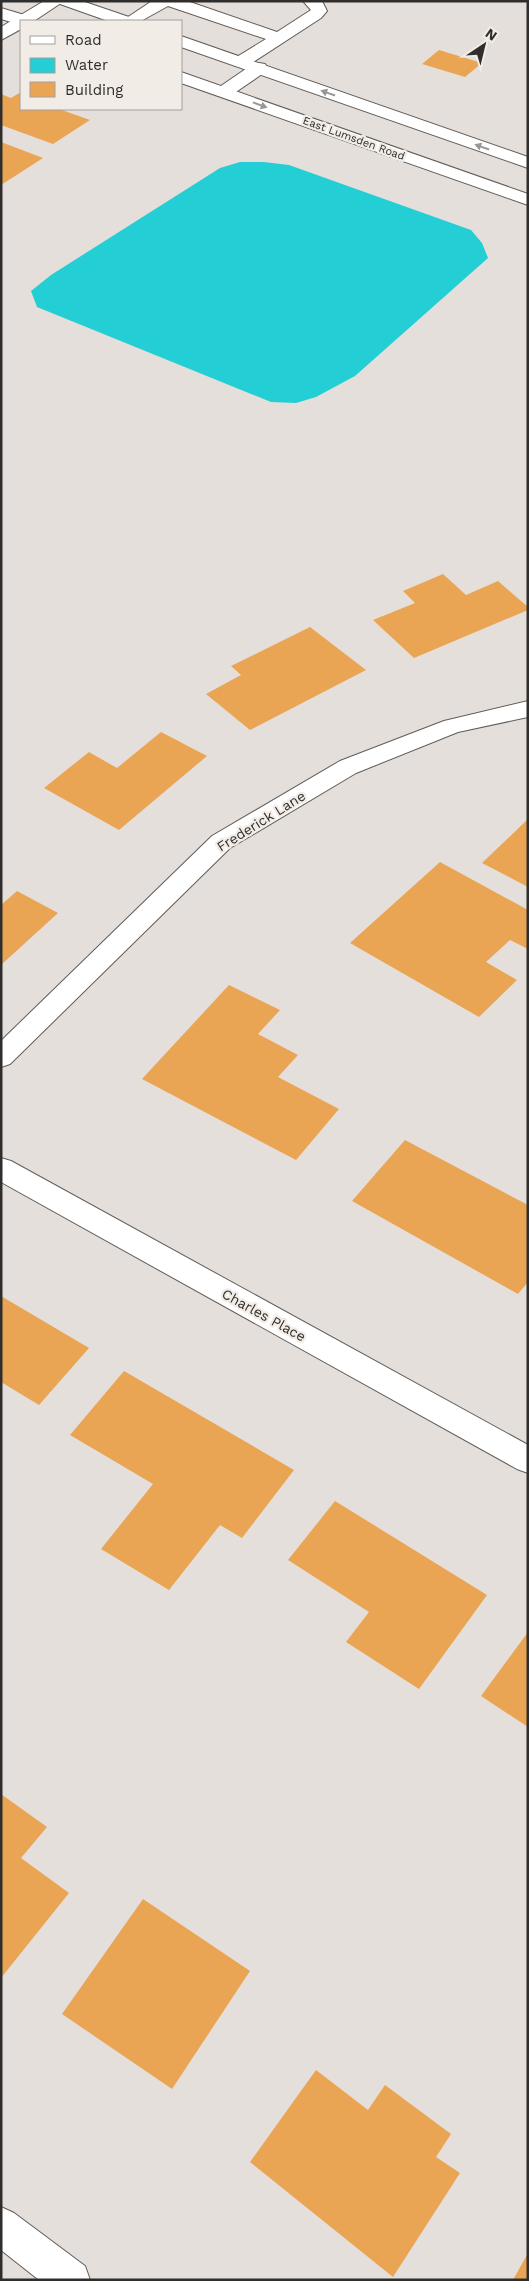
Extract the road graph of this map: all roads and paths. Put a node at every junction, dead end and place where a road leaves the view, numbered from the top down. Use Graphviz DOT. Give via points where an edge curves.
graph roads {
  1 [pos="56,1"];
  2 [pos="66,1"];
  3 [pos="164,1"];
  4 [pos="170,1"];
  5 [pos="310,2"];
  6 [pos="1,13"];
  7 [pos="20,20"];
  8 [pos="25,20"];
  9 [pos="120,20"];
  10 [pos="132,20"];
  11 [pos="20,23"];
  12 [pos="1,35"];
  13 [pos="279,38"];
  14 [pos="182,41"];
  15 [pos="241,62"];
  16 [pos="259,68"];
  17 [pos="182,77"];
  18 [pos="224,92"];
  19 [pos="528,163"];
  20 [pos="528,200"];
  21 [pos="528,709"];
  22 [pos="1,1057"];
  23 [pos="1,1170"];
  24 [pos="528,1460"];
  25 [pos="1,2226"];
  26 [pos="71,2280"];
  1 -- 8 [label="street"];
  2 -- 9 [label="street"];
  3 -- 10 [label="street"];
  4 -- 13 [label="street"];
  5 -- 13 [label="street" via="319,11"];
  6 -- 7 [label="street"];
  11 -- 12 [label="street"];
  13 -- 15 [label="street"];
  14 -- 15 [label="street"];
  15 -- 16 [label="street"];
  16 -- 18 [label="street"];
  19 -- 16 [label="street, one-way"];
  17 -- 18 [label="street, East Lumsden Road"];
  18 -- 20 [label="street, East Lumsden Road, one-way"];
  21 -- 22 [label="street, Frederick Lane" via="452,726 348,767 221,842"];
  23 -- 24 [label="street, Charles Place"];
  25 -- 26 [label="street"];
}
